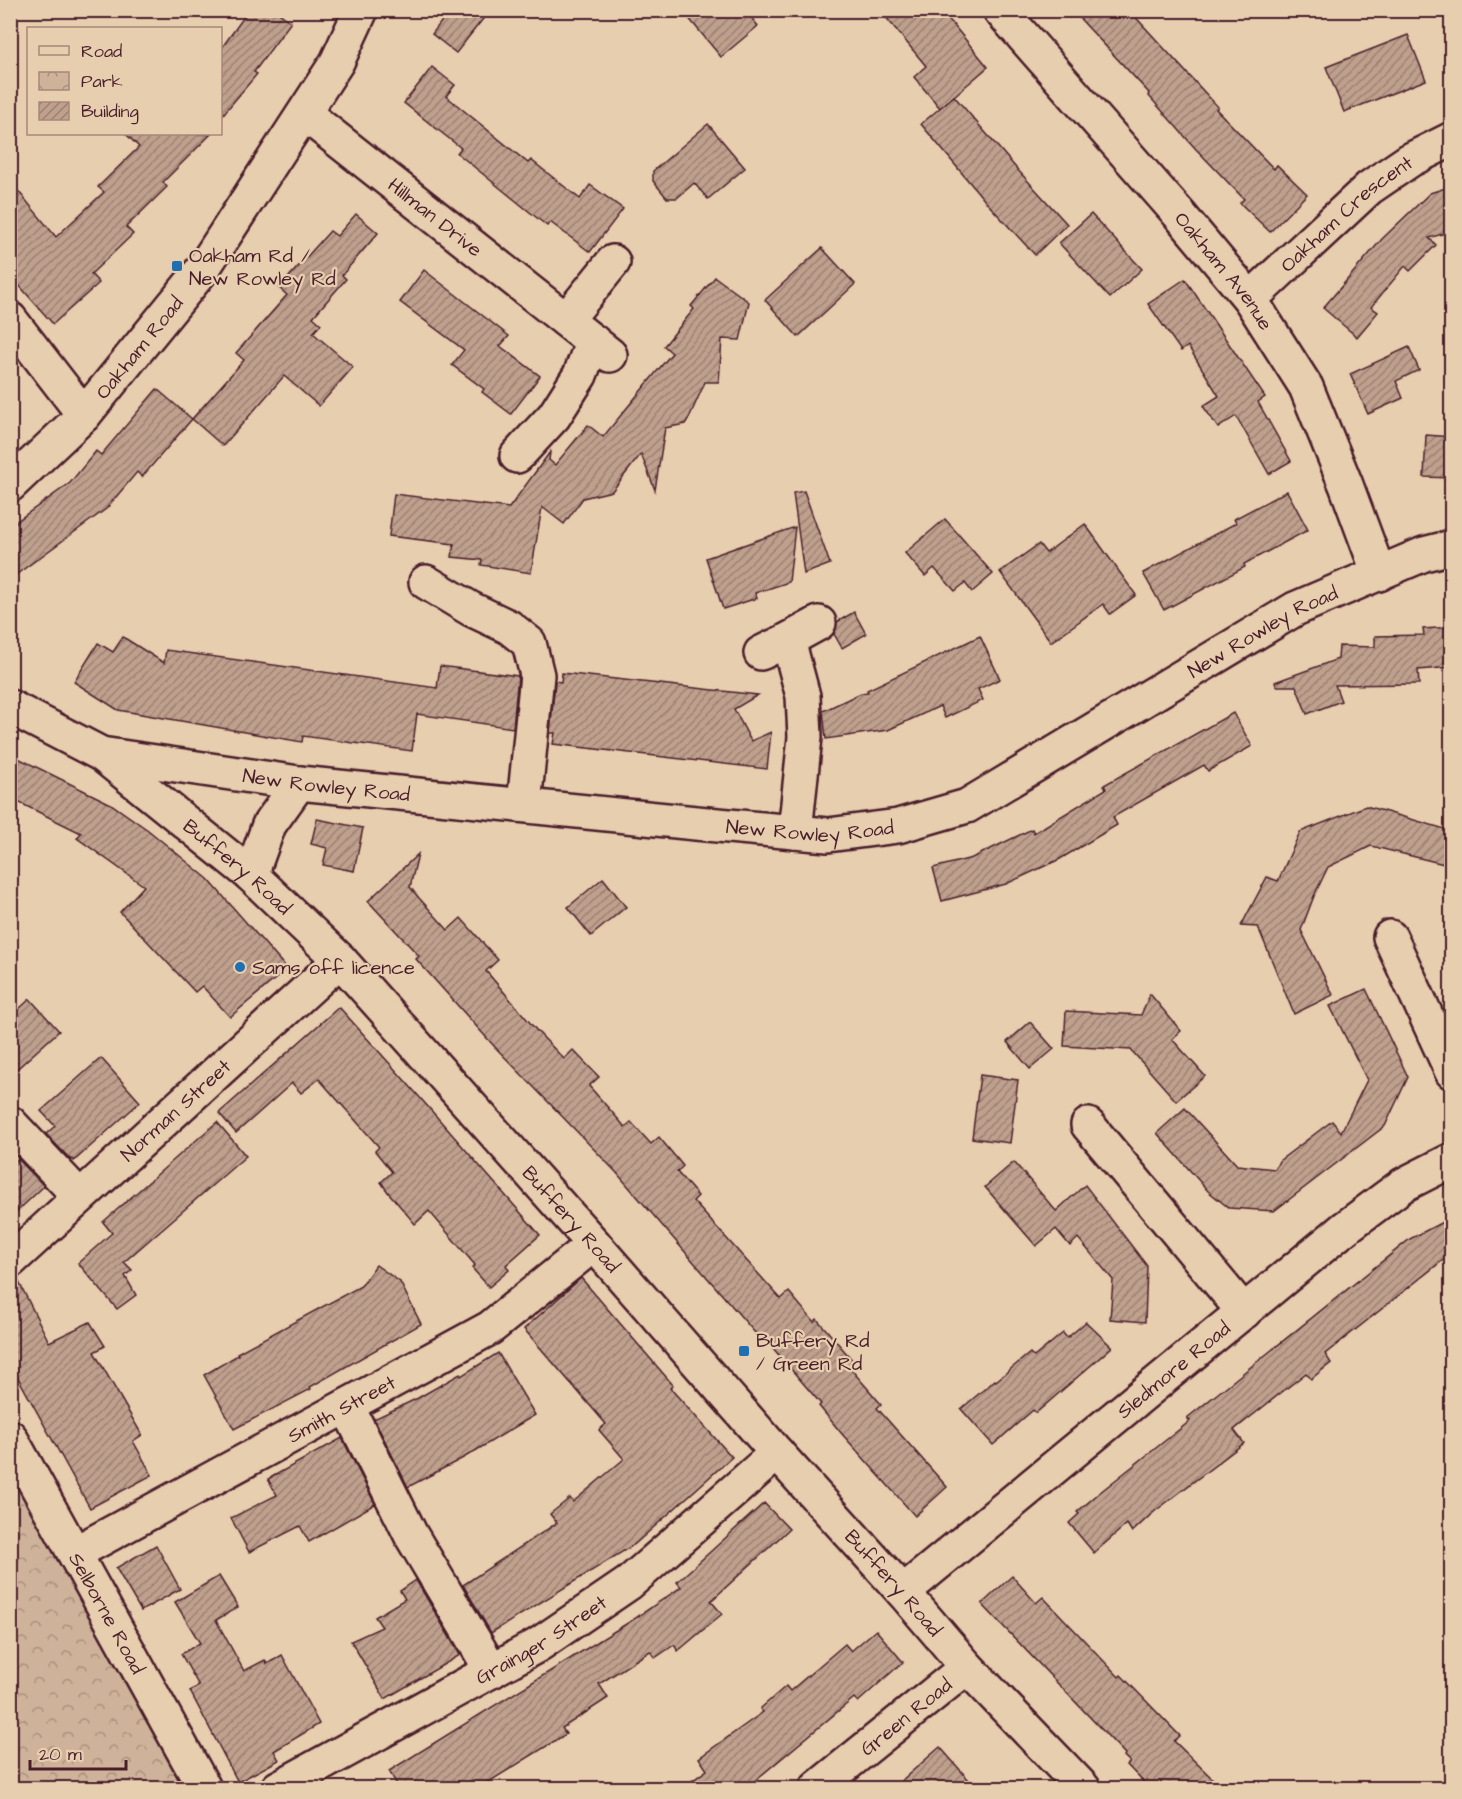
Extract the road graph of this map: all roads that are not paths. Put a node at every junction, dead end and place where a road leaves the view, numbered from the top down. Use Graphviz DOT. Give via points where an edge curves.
graph roads {
  1 [pos="361,10"];
  2 [pos="1000,10"];
  3 [pos="305,114"];
  4 [pos="1452,139"];
  5 [pos="613,262"];
  6 [pos="1250,299"];
  7 [pos="10,319"];
  8 [pos="566,320"];
  9 [pos="84,415"];
  10 [pos="517,456"];
  11 [pos="10,485"];
  12 [pos="1452,547"];
  13 [pos="1379,574"];
  14 [pos="426,582"];
  15 [pos="819,623"];
  16 [pos="10,707"];
  17 [pos="101,754"];
  18 [pos="299,783"];
  19 [pos="524,806"];
  20 [pos="795,832"];
  21 [pos="251,875"];
  22 [pos="1390,937"];
  23 [pos="340,960"];
  24 [pos="1452,1072"];
  25 [pos="10,1124"];
  26 [pos="1088,1125"];
  27 [pos="1452,1160"];
  28 [pos="80,1197"];
  29 [pos="594,1244"];
  30 [pos="10,1261"];
  31 [pos="1244,1312"];
  32 [pos="347,1406"];
  33 [pos="10,1437"];
  34 [pos="777,1453"];
  35 [pos="75,1553"];
  36 [pos="903,1592"];
  37 [pos="967,1667"];
  38 [pos="492,1671"];
  39 [pos="204,1788"];
  40 [pos="278,1788"];
  41 [pos="817,1788"];
  42 [pos="1083,1788"];
  1 -- 3 [label="street, Oakham Road" via="337,62"];
  2 -- 6 [label="street, Oakham Avenue"];
  3 -- 8 [label="street, Hillman Drive"];
  3 -- 9 [label="street, Oakham Road" via="202,270"];
  4 -- 6 [label="street, Oakham Crescent" via="1410,160 1369,188"];
  5 -- 8 [label="street"];
  6 -- 13 [label="street, Oakham Avenue" via="1306,387"];
  7 -- 9 [label="street"];
  8 -- 10 [label="street, Hillman Drive" via="602,348 554,416"];
  9 -- 11 [label="street, Oakham Road"];
  12 -- 13 [label="street, New Rowley Road" via="1424,554"];
  13 -- 20 [label="street, New Rowley Road" via="1295,609 968,806 898,826 828,835"];
  14 -- 19 [label="street" via="509,627 529,643 537,675"];
  15 -- 20 [label="street" via="775,646 803,696 805,737"];
  16 -- 17 [label="street, Buffery Road"];
  17 -- 18 [label="street, New Rowley Road"];
  17 -- 21 [label="street, Buffery Road"];
  18 -- 19 [label="street, New Rowley Road"];
  18 -- 21 [label="street" via="269,825"];
  19 -- 20 [label="street, New Rowley Road"];
  21 -- 23 [label="street, Buffery Road"];
  22 -- 24 [label="street"];
  23 -- 28 [label="street, Norman Street"];
  23 -- 29 [label="street, Buffery Road"];
  25 -- 28 [label="street"];
  26 -- 31 [label="street"];
  27 -- 31 [label="street, Sledmore Road" via="1403,1185"];
  28 -- 30 [label="street, Norman Street"];
  29 -- 32 [label="street, Smith Street" via="490,1328"];
  29 -- 34 [label="street, Buffery Road"];
  31 -- 36 [label="street, Sledmore Road"];
  32 -- 35 [label="street, Smith Street"];
  32 -- 38 [label="street" via="411,1534"];
  33 -- 35 [label="street, Selborne Road"];
  34 -- 36 [label="street, Buffery Road"];
  34 -- 38 [label="street, Grainger Street" via="628,1583 538,1645"];
  35 -- 39 [label="street, Selborne Road"];
  36 -- 37 [label="street, Buffery Road"];
  37 -- 41 [label="street, Green Road"];
  37 -- 42 [label="street, Buffery Road"];
  38 -- 40 [label="street, Grainger Street"];
}
